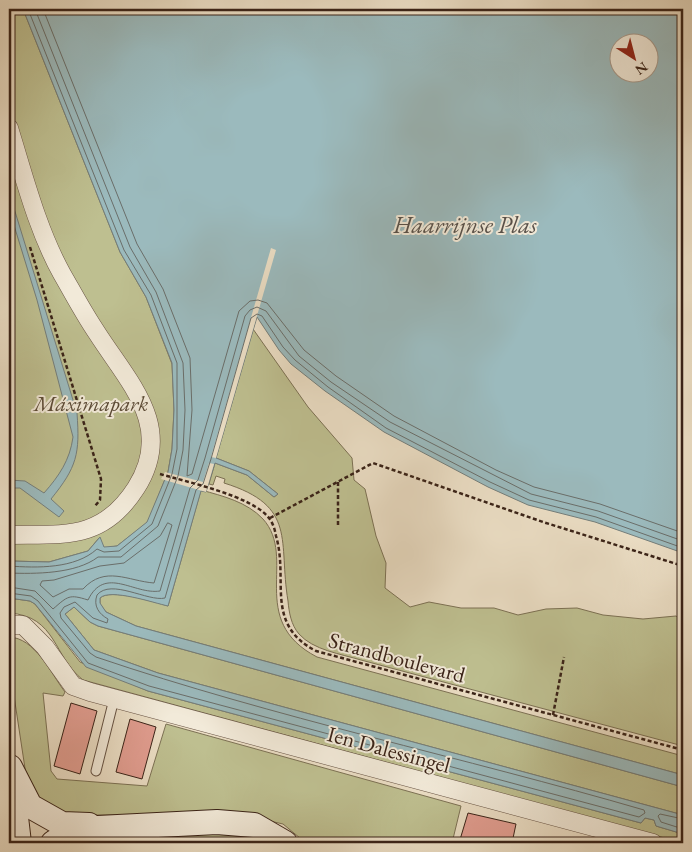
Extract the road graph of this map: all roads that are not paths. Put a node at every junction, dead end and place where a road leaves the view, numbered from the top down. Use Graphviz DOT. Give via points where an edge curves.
graph roads {
  1 [pos="9,128"];
  2 [pos="9,535"];
  3 [pos="9,625"];
  4 [pos="114,699"];
  5 [pos="9,762"];
  6 [pos="96,771"];
  7 [pos="98,828"];
  8 [pos="627,840"];
  9 [pos="19,843"];
  10 [pos="54,843"];
  11 [pos="285,843"];
  12 [pos="653,843"];
  1 -- 2 [label="street" via="35,212 61,272 96,332 134,386 148,415 151,443 148,468 125,505 110,518 73,534"];
  3 -- 4 [label="street, Ien Dalessingel" via="23,625 74,686"];
  4 -- 6 [label="lane"];
  4 -- 8 [label="street, Ien Dalessingel"];
  5 -- 7 [label="main road" via="35,810 62,824 86,824"];
  5 -- 9 [label="main road"];
  7 -- 10 [label="main road"];
  7 -- 11 [label="main road" via="217,822 245,824 254,825"];
  8 -- 12 [label="street, Ien Dalessingel"];
}
